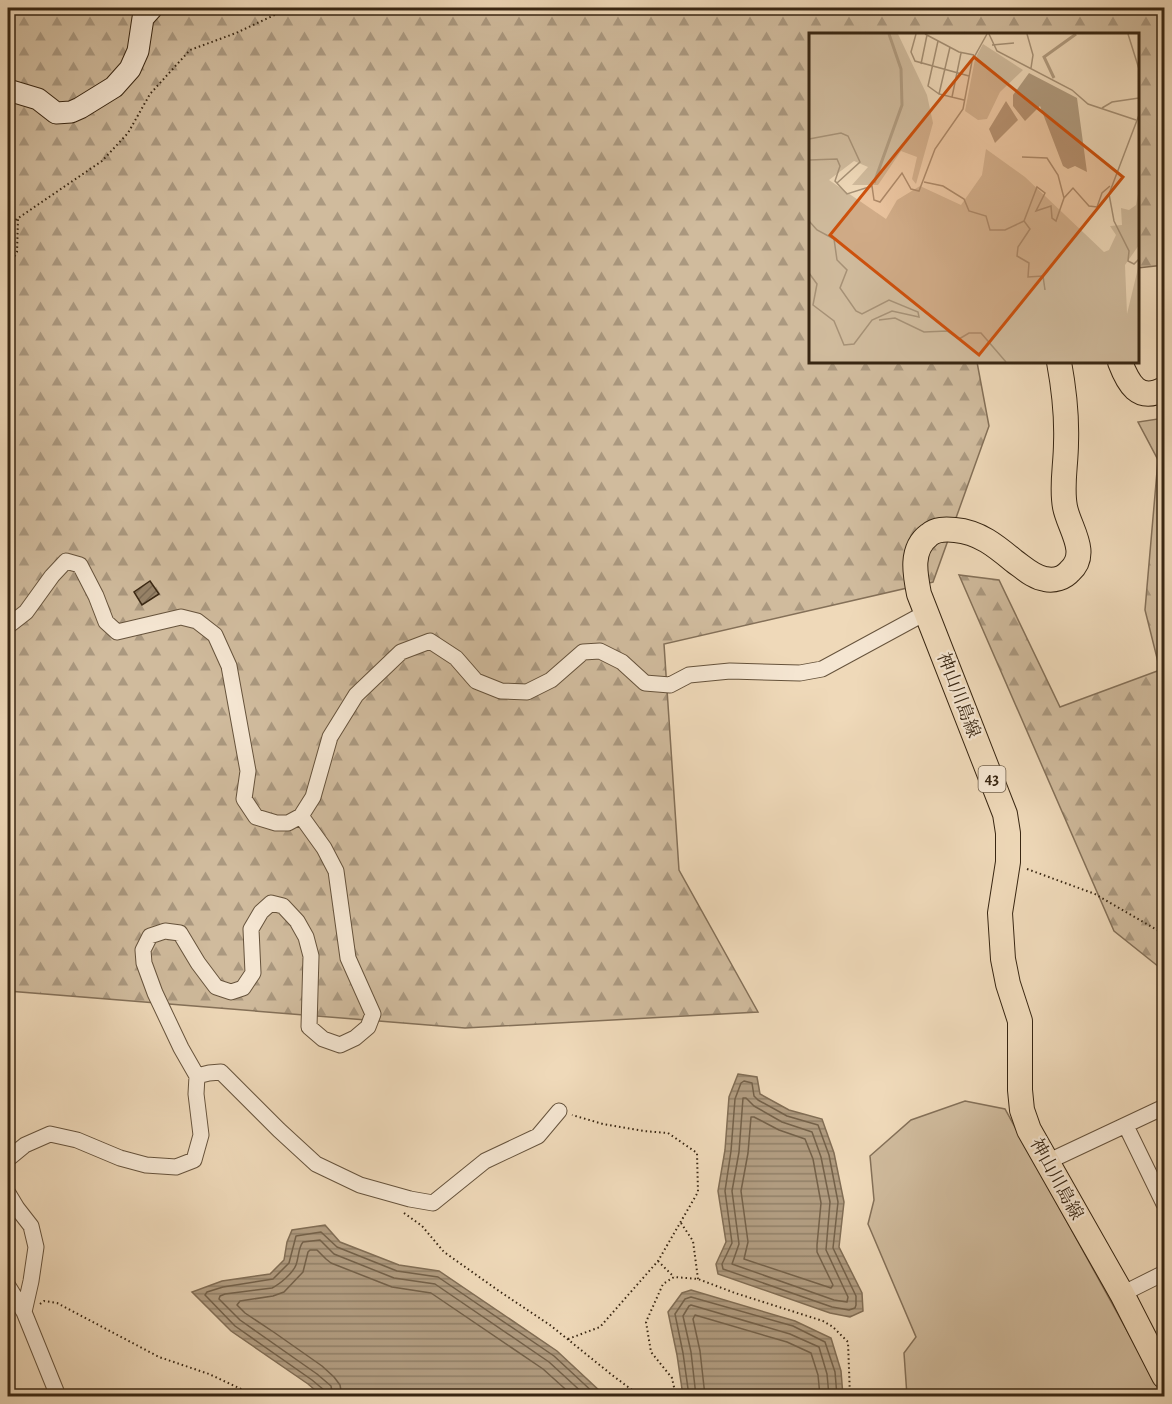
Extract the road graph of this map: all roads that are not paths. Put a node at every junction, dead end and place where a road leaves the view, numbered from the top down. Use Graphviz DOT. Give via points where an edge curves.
graph roads {
  1 [pos="152,8"];
  2 [pos="8,90"];
  3 [pos="1059,363"];
  4 [pos="1120,363"];
  5 [pos="1164,389"];
  6 [pos="927,612"];
  7 [pos="8,626"];
  8 [pos="301,816"];
  9 [pos="197,1076"];
  10 [pos="1164,1107"];
  11 [pos="559,1111"];
  12 [pos="1126,1126"];
  13 [pos="8,1159"];
  14 [pos="1047,1162"];
  15 [pos="8,1193"];
  16 [pos="1164,1204"];
  17 [pos="1164,1273"];
  18 [pos="8,1286"];
  19 [pos="1122,1294"];
  20 [pos="24,1312"];
  21 [pos="1164,1376"];
  22 [pos="57,1396"];
  1 -- 2 [label="main road" via="143,18 138,51 130,69 114,87 80,108 56,112 38,99"];
  3 -- 6 [label="main road, 神山川島線 / 43" via="1066,414 1063,493 1077,541 1077,563 1059,579 1046,580 1031,574 975,534 945,528 921,541 916,553 914,568"];
  4 -- 5 [label="main road" via="1127,380 1141,393"];
  6 -- 8 [label="street" via="822,669 800,674 730,670 689,675 670,685 645,683 622,662 600,651 583,652 551,680 527,692 501,691 476,681 456,658 430,641 401,652 356,695 330,737 313,797"];
  6 -- 14 [label="main road, 神山川島線 / 43" via="1005,814 1008,862 1000,913 1003,959 1020,1021 1022,1110"];
  7 -- 8 [label="street" via="26,612 66,561 80,565 106,622 117,632 181,617 197,621 215,635 229,666 248,771 244,799 256,817 276,823 288,823"];
  8 -- 9 [label="street" via="336,871 348,958 373,1014 368,1027 340,1044 323,1039 309,1027 310,956 306,937 284,906 271,903 261,912 251,929 253,973 243,988 231,992 216,987 180,933 165,931 150,936 143,950 144,963"];
  9 -- 11 [label="street" via="221,1072 316,1164 360,1185 433,1203 485,1161 538,1136"];
  9 -- 13 [label="street" via="201,1135 194,1160 176,1167 146,1165 50,1134 25,1145"];
  10 -- 12 [label="street"];
  12 -- 14 [label="street"];
  12 -- 16 [label="street"];
  14 -- 19 [label="main road, 神山川島線 / 43"];
  15 -- 20 [label="street" via="31,1226 36,1247"];
  17 -- 19 [label="street"];
  18 -- 20 [label="street"];
  19 -- 21 [label="main road, 神山川島線 / 43"];
  20 -- 22 [label="street"];
}
